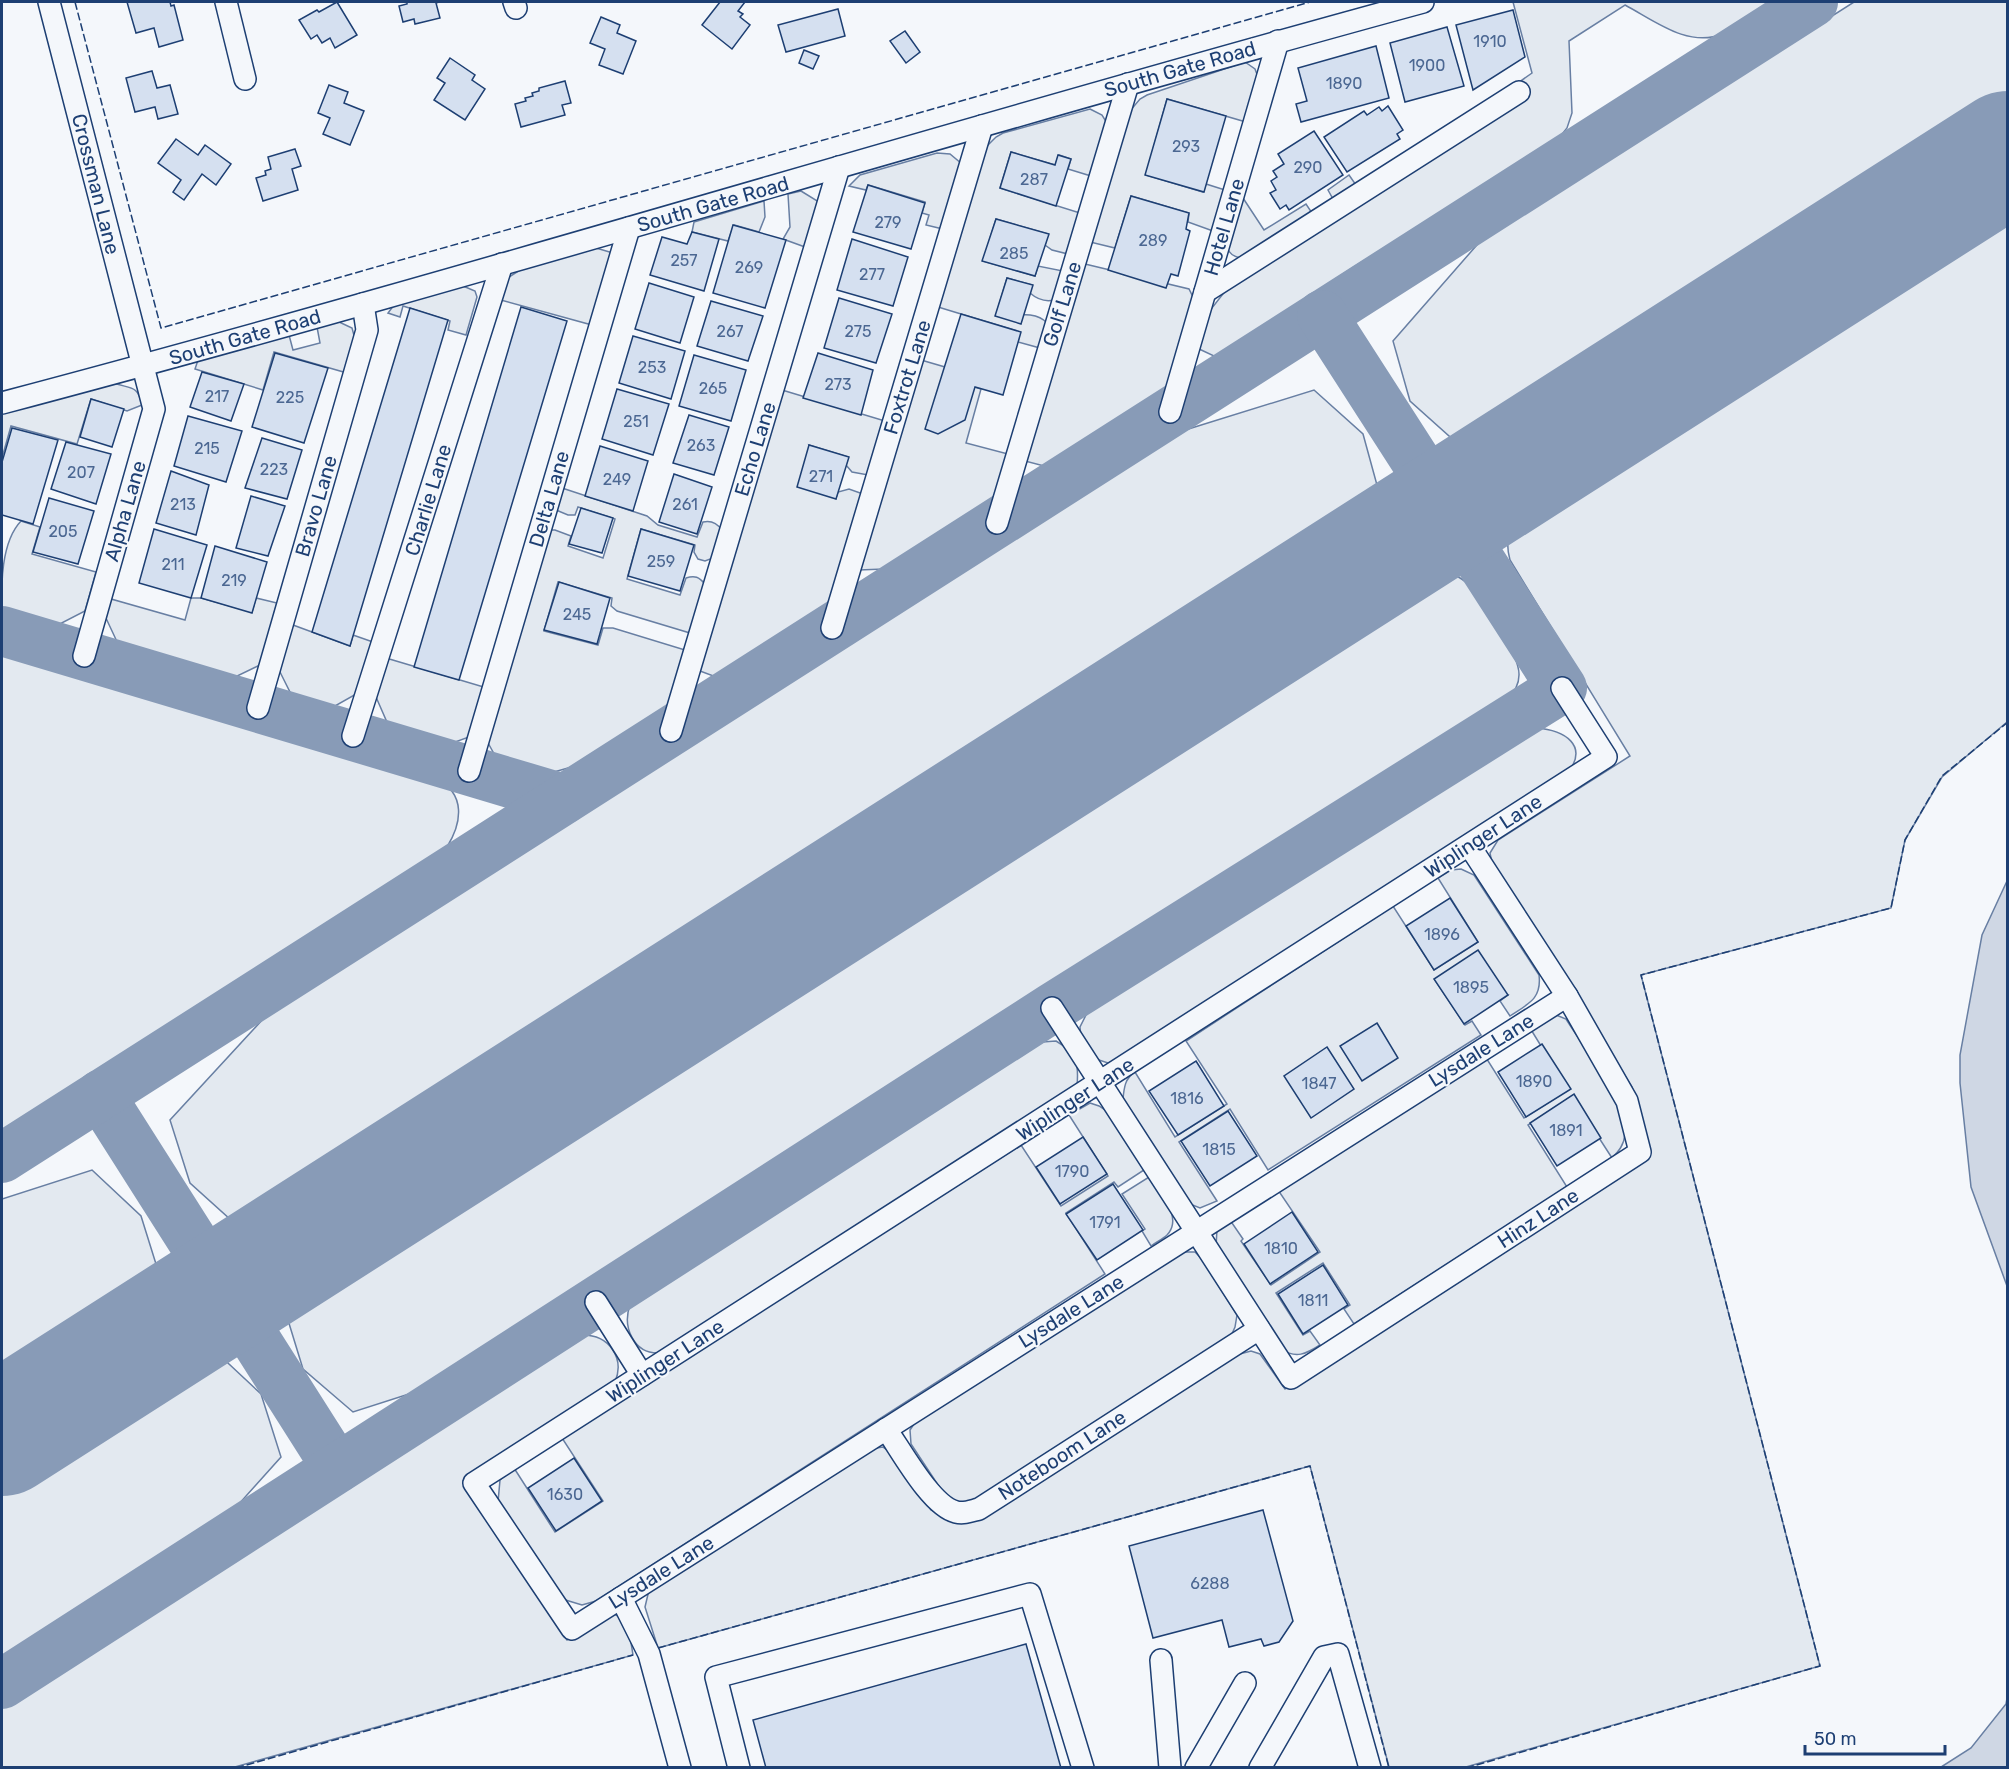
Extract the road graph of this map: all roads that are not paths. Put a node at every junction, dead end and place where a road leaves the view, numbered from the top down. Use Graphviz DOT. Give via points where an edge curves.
graph roads {
  1 [pos="49,2"];
  2 [pos="226,2"];
  3 [pos="1424,2"];
  4 [pos="1278,41"];
  5 [pos="245,79"];
  6 [pos="1128,84"];
  7 [pos="1519,92"];
  8 [pos="982,126"];
  9 [pos="839,167"];
  10 [pos="629,228"];
  11 [pos="502,264"];
  12 [pos="1205,292"];
  13 [pos="363,304"];
  14 [pos="144,366"];
  15 [pos="2,404"];
  16 [pos="1170,412"];
  17 [pos="997,523"];
  18 [pos="832,628"];
  19 [pos="84,656"];
  20 [pos="1562,688"];
  21 [pos="258,708"];
  22 [pos="671,731"];
  23 [pos="353,736"];
  24 [pos="469,771"];
  25 [pos="1469,845"];
  26 [pos="1566,996"];
  27 [pos="1052,1008"];
  28 [pos="1100,1082"];
  29 [pos="1196,1232"];
  30 [pos="596,1302"];
  31 [pos="1259,1329"];
  32 [pos="642,1375"];
  33 [pos="886,1429"];
  34 [pos="474,1483"];
  35 [pos="621,1598"];
  36 [pos="1161,1660"];
  37 [pos="1245,1683"];
  38 [pos="680,1767"];
  39 [pos="739,1767"];
  40 [pos="1083,1767"];
  41 [pos="1170,1767"];
  42 [pos="1196,1767"];
  43 [pos="1260,1767"];
  44 [pos="1370,1767"];
  1 -- 14 [label="street, Crossman Lane"];
  2 -- 5 [label="street"];
  3 -- 4 [label="street, South Gate Road"];
  4 -- 6 [label="street, South Gate Road"];
  4 -- 12 [label="street, Hotel Lane"];
  6 -- 8 [label="street, South Gate Road"];
  6 -- 17 [label="street, Golf Lane"];
  7 -- 12 [label="street"];
  8 -- 9 [label="street, South Gate Road"];
  8 -- 18 [label="street, Foxtrot Lane"];
  9 -- 10 [label="street, South Gate Road"];
  9 -- 22 [label="street, Echo Lane"];
  10 -- 11 [label="street, South Gate Road"];
  10 -- 24 [label="street, Delta Lane"];
  11 -- 13 [label="street, South Gate Road"];
  11 -- 23 [label="street, Charlie Lane"];
  12 -- 16 [label="street, Hotel Lane"];
  13 -- 14 [label="street, South Gate Road"];
  13 -- 21 [label="street, Bravo Lane" via="368,330"];
  14 -- 15 [label="street, South Gate Road"];
  14 -- 19 [label="street, Alpha Lane" via="154,409"];
  20 -- 25 [label="street, Wiplinger Lane" via="1606,757"];
  25 -- 26 [label="street"];
  25 -- 28 [label="street, Wiplinger Lane"];
  26 -- 29 [label="street, Lysdale Lane"];
  26 -- 31 [label="street, Hinz Lane" via="1627,1101 1640,1152 1291,1378"];
  27 -- 28 [label="street"];
  28 -- 29 [label="street"];
  28 -- 32 [label="street, Wiplinger Lane"];
  29 -- 31 [label="street"];
  29 -- 33 [label="street, Lysdale Lane"];
  30 -- 32 [label="street"];
  31 -- 33 [label="street, Noteboom Lane" via="979,1509 965,1513 955,1512 934,1499"];
  32 -- 34 [label="street, Wiplinger Lane"];
  33 -- 35 [label="street, Lysdale Lane"];
  34 -- 35 [label="street, Lysdale Lane" via="572,1629"];
  35 -- 38 [label="street" via="649,1654"];
  36 -- 41 [label="street"];
  37 -- 42 [label="street"];
  39 -- 40 [label="street" via="716,1677 1030,1594"];
  43 -- 44 [label="street" via="1324,1657 1338,1654"];
}
